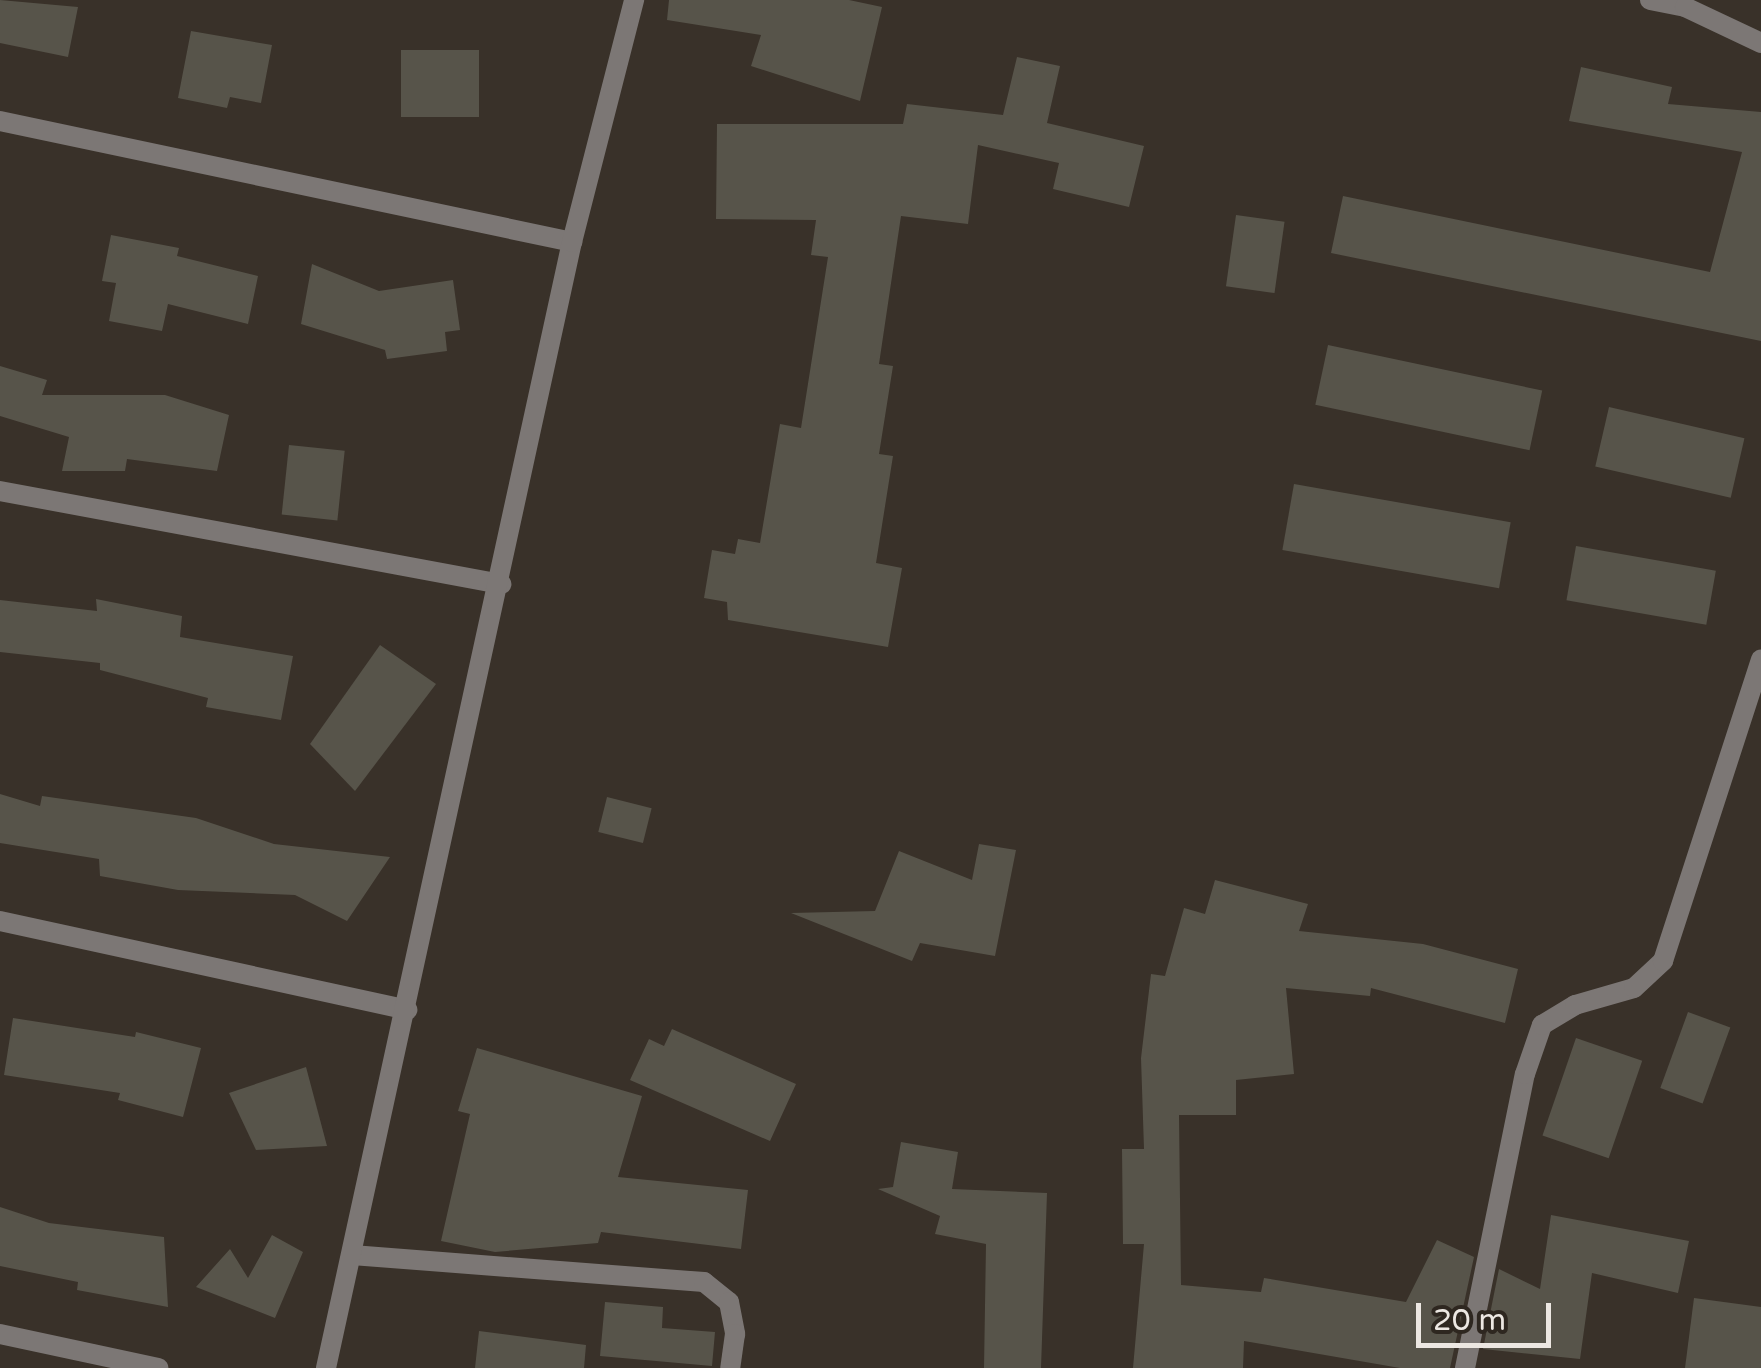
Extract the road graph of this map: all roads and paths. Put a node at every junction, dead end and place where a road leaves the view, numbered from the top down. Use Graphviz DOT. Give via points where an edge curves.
graph roads {
  1 [pos="634,0"];
  2 [pos="1650,0"];
  3 [pos="1686,4"];
  4 [pos="1761,43"];
  5 [pos="0,121"];
  6 [pos="572,242"];
  7 [pos="0,492"];
  8 [pos="501,584"];
  9 [pos="1761,660"];
  10 [pos="0,921"];
  11 [pos="407,1010"];
  12 [pos="352,1255"];
  13 [pos="0,1334"];
  14 [pos="158,1368"];
  15 [pos="326,1368"];
  16 [pos="730,1368"];
  17 [pos="1466,1368"];
  1 -- 6 [label="street"];
  2 -- 3 [label="street"];
  3 -- 4 [label="street"];
  5 -- 6 [label="street"];
  6 -- 8 [label="street"];
  7 -- 8 [label="street"];
  8 -- 11 [label="street"];
  9 -- 17 [label="street" via="1663,962 1634,988 1575,1006 1542,1025 1525,1074"];
  10 -- 11 [label="street"];
  11 -- 12 [label="street"];
  12 -- 15 [label="street"];
  12 -- 16 [label="street" via="704,1282 729,1302 735,1334"];
  13 -- 14 [label="street"];
}
